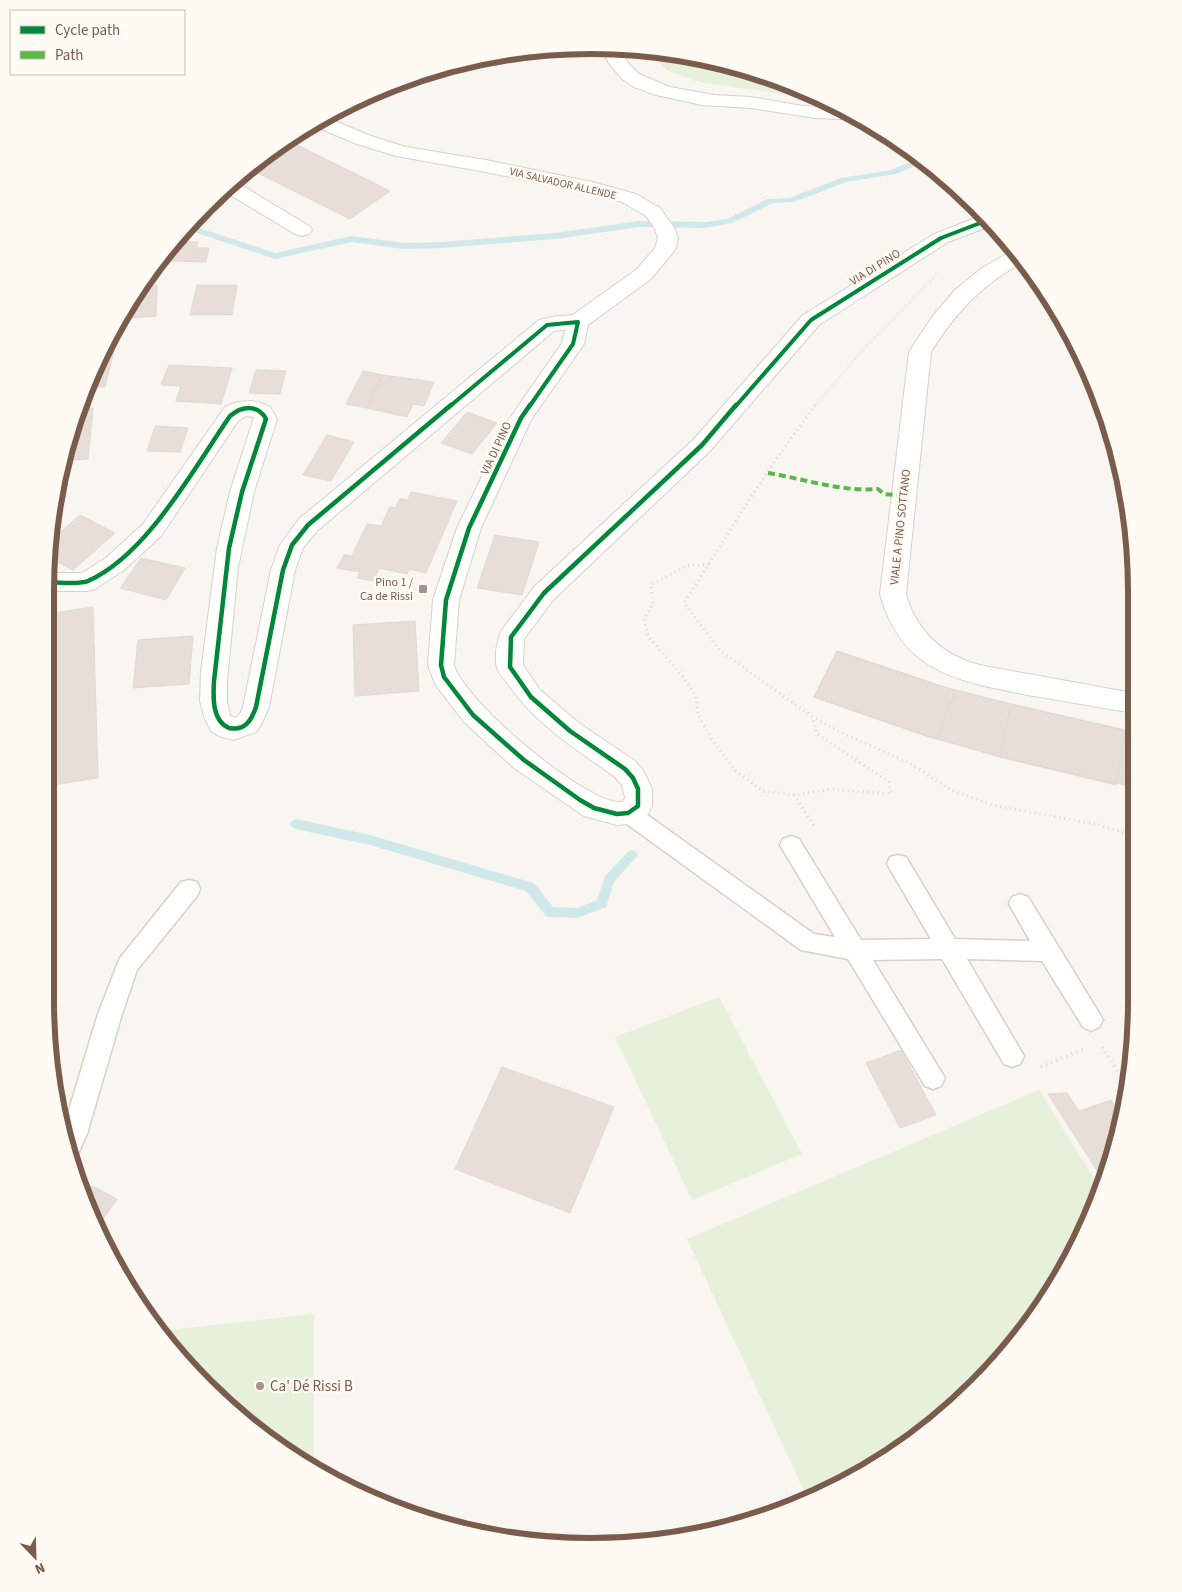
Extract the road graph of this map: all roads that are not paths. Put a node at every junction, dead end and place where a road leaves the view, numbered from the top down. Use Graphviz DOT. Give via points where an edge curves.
graph roads {
  1 [pos="614,55"];
  2 [pos="839,115"];
  3 [pos="325,124"];
  4 [pos="235,189"];
  5 [pos="982,222"];
  6 [pos="302,230"];
  7 [pos="1013,259"];
  8 [pos="578,322"];
  9 [pos="54,582"];
  10 [pos="1128,702"];
  11 [pos="628,813"];
  12 [pos="791,845"];
  13 [pos="898,864"];
  14 [pos="189,889"];
  15 [pos="1020,904"];
  16 [pos="949,949"];
  17 [pos="856,950"];
  18 [pos="1049,951"];
  19 [pos="1091,1020"];
  20 [pos="1012,1056"];
  21 [pos="933,1078"];
  22 [pos="72,1140"];
  1 -- 2 [label="street" via="622,69 649,86 699,99 753,102 801,113"];
  3 -- 8 [label="street, VIA SALVADOR ALLENDE" via="403,152 486,166 630,198 653,212 665,228 666,250 644,274"];
  4 -- 6 [label="street"];
  5 -- 11 [label="street, VIA DI PINO" via="941,238 811,320 702,445 544,594 511,637 510,666 531,697 633,778 638,789 638,806"];
  7 -- 10 [label="street, VIALE A PINO SOTTANO" via="978,279 938,323 920,352 893,594 896,608 914,636 928,650 966,672"];
  8 -- 9 [label="street" via="547,325 308,525 292,545 283,570 256,708 245,726 229,729 222,724 216,712 214,686 226,566 239,504 266,419 262,412 251,407 239,409 230,416 152,530 115,564 86,582"];
  8 -- 11 [label="street, VIA DI PINO" via="573,344 521,418 469,528 446,600 441,665 444,677 473,715 524,760 594,808 617,814"];
  11 -- 17 [label="lane" via="809,943"];
  12 -- 17 [label="lane"];
  13 -- 16 [label="lane"];
  14 -- 22 [label="lane" via="128,965"];
  15 -- 18 [label="lane"];
  16 -- 17 [label="lane"];
  16 -- 18 [label="lane"];
  16 -- 20 [label="lane"];
  17 -- 21 [label="lane"];
  18 -- 19 [label="lane"];
}
